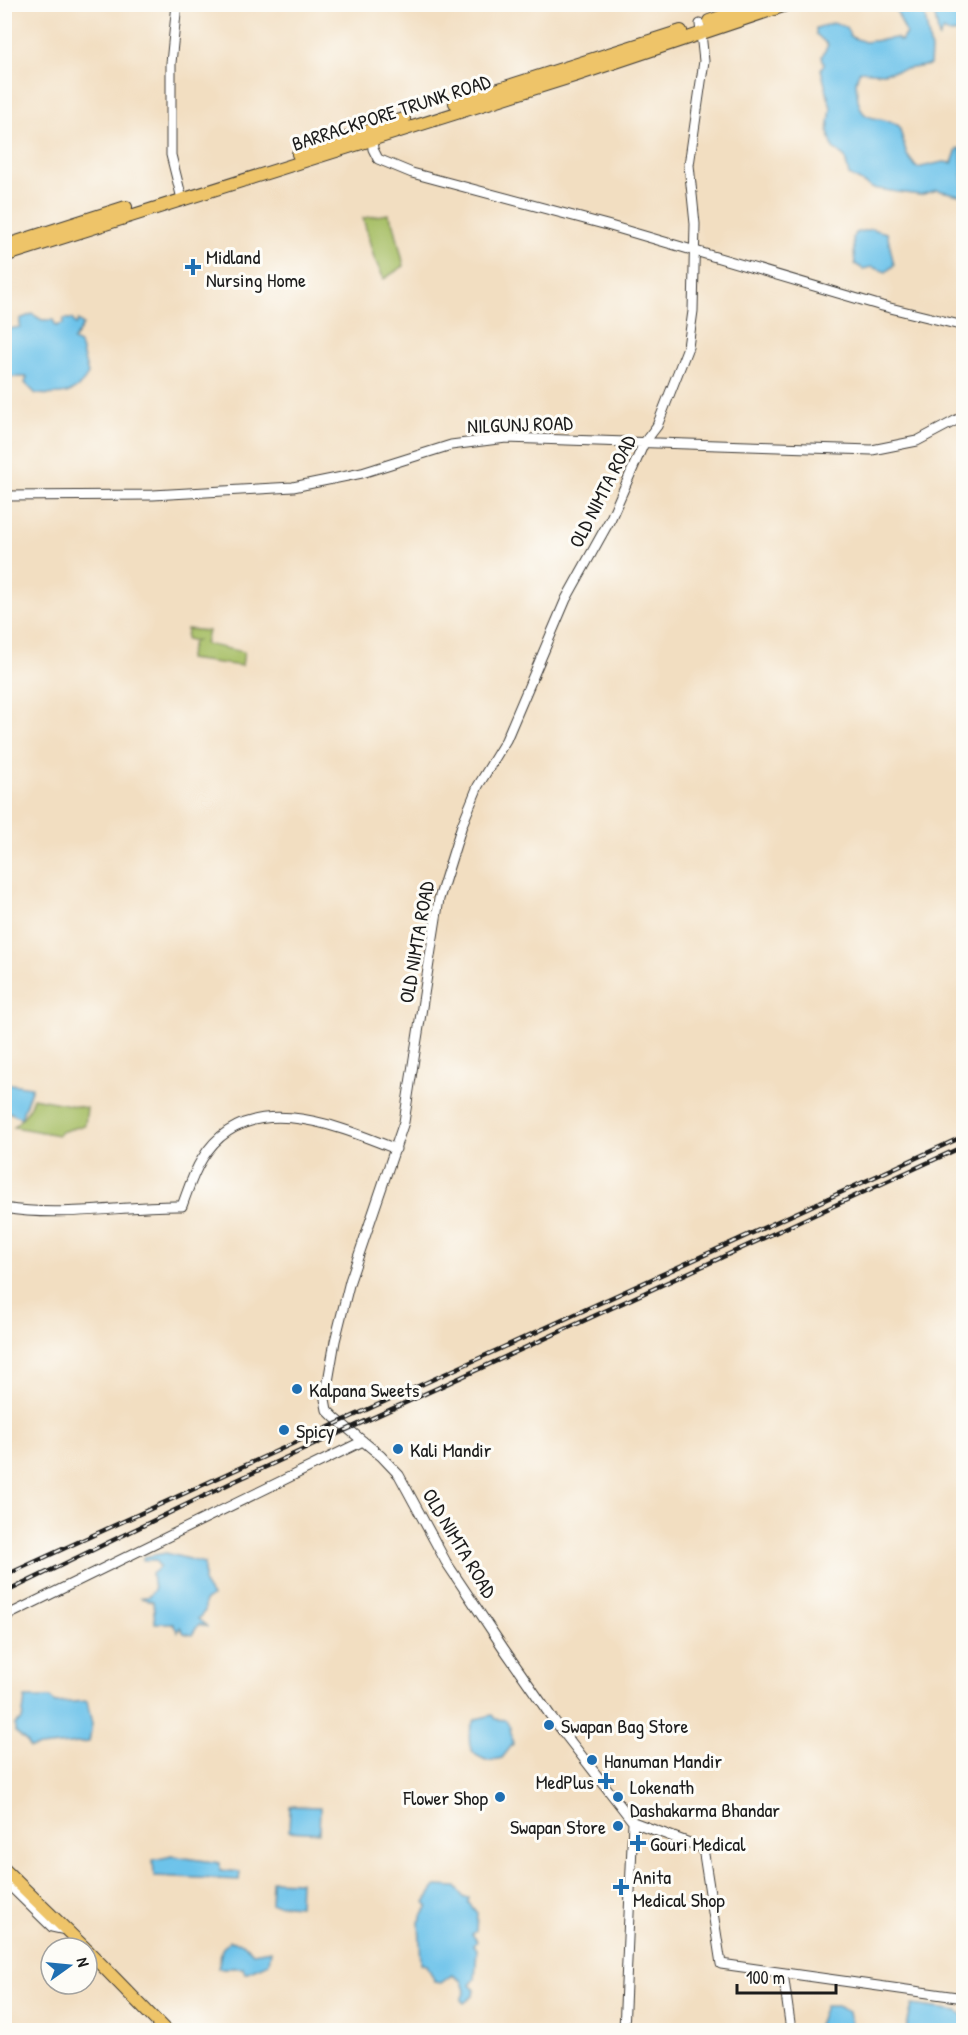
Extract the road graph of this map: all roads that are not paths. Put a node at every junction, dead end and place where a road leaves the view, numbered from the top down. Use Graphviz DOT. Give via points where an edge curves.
graph roads {
  1 [pos="177,4"];
  2 [pos="758,4"];
  3 [pos="789,4"];
  4 [pos="702,27"];
  5 [pos="372,138"];
  6 [pos="181,195"];
  7 [pos="4,246"];
  8 [pos="694,250"];
  9 [pos="4,256"];
  10 [pos="963,326"];
  11 [pos="963,416"];
  12 [pos="644,443"];
  13 [pos="4,496"];
  14 [pos="396,1149"];
  15 [pos="4,1208"];
  16 [pos="363,1441"];
  17 [pos="4,1617"];
  18 [pos="633,1822"];
  19 [pos="4,1861"];
  20 [pos="4,1869"];
  21 [pos="4,1880"];
  22 [pos="66,1930"];
  23 [pos="72,1936"];
  24 [pos="99,1962"];
  25 [pos="783,1973"];
  26 [pos="963,1998"];
  27 [pos="165,2031"];
  28 [pos="624,2031"];
  29 [pos="791,2031"];
  1 -- 6 [label="street" via="171,63 171,155"];
  2 -- 4 [label="main road, BARRACKPORE TRUNK ROAD"];
  3 -- 4 [label="main road, BARRACKPORE TRUNK ROAD"];
  4 -- 5 [label="main road, BARRACKPORE TRUNK ROAD" via="577,75"];
  4 -- 6 [label="main road, BARRACKPORE TRUNK ROAD"];
  4 -- 8 [label="street, OLD NIMTA ROAD" via="704,61 689,165"];
  5 -- 6 [label="main road, BARRACKPORE TRUNK ROAD"];
  5 -- 8 [label="street" via="378,159 412,173"];
  6 -- 7 [label="main road, BARRACKPORE TRUNK ROAD"];
  6 -- 9 [label="main road, BARRACKPORE TRUNK ROAD"];
  8 -- 10 [label="street"];
  8 -- 12 [label="street, OLD NIMTA ROAD" via="688,347 657,426"];
  11 -- 12 [label="street, NILGUNJ ROAD" via="918,441 872,450"];
  12 -- 13 [label="street, NILGUNJ ROAD" via="506,438 451,445 362,473 293,487 153,495"];
  12 -- 14 [label="street, OLD NIMTA ROAD" via="611,518 566,599 506,740 478,786 462,825 439,899 414,1064"];
  14 -- 15 [label="street" via="298,1118 246,1120 207,1151 182,1206 54,1214"];
  14 -- 16 [label="street, OLD NIMTA ROAD" via="350,1281 325,1393 327,1410"];
  16 -- 17 [label="street"];
  16 -- 18 [label="street, OLD NIMTA ROAD" via="399,1475 446,1562 504,1649"];
  18 -- 25 [label="street" via="703,1848 721,1964"];
  18 -- 28 [label="street"];
  19 -- 22 [label="street" via="60,1917"];
  20 -- 22 [label="main road"];
  21 -- 22 [label="street" via="52,1927"];
  22 -- 23 [label="main road"];
  24 -- 27 [label="main road"];
  25 -- 26 [label="street"];
  25 -- 29 [label="street"];
}
